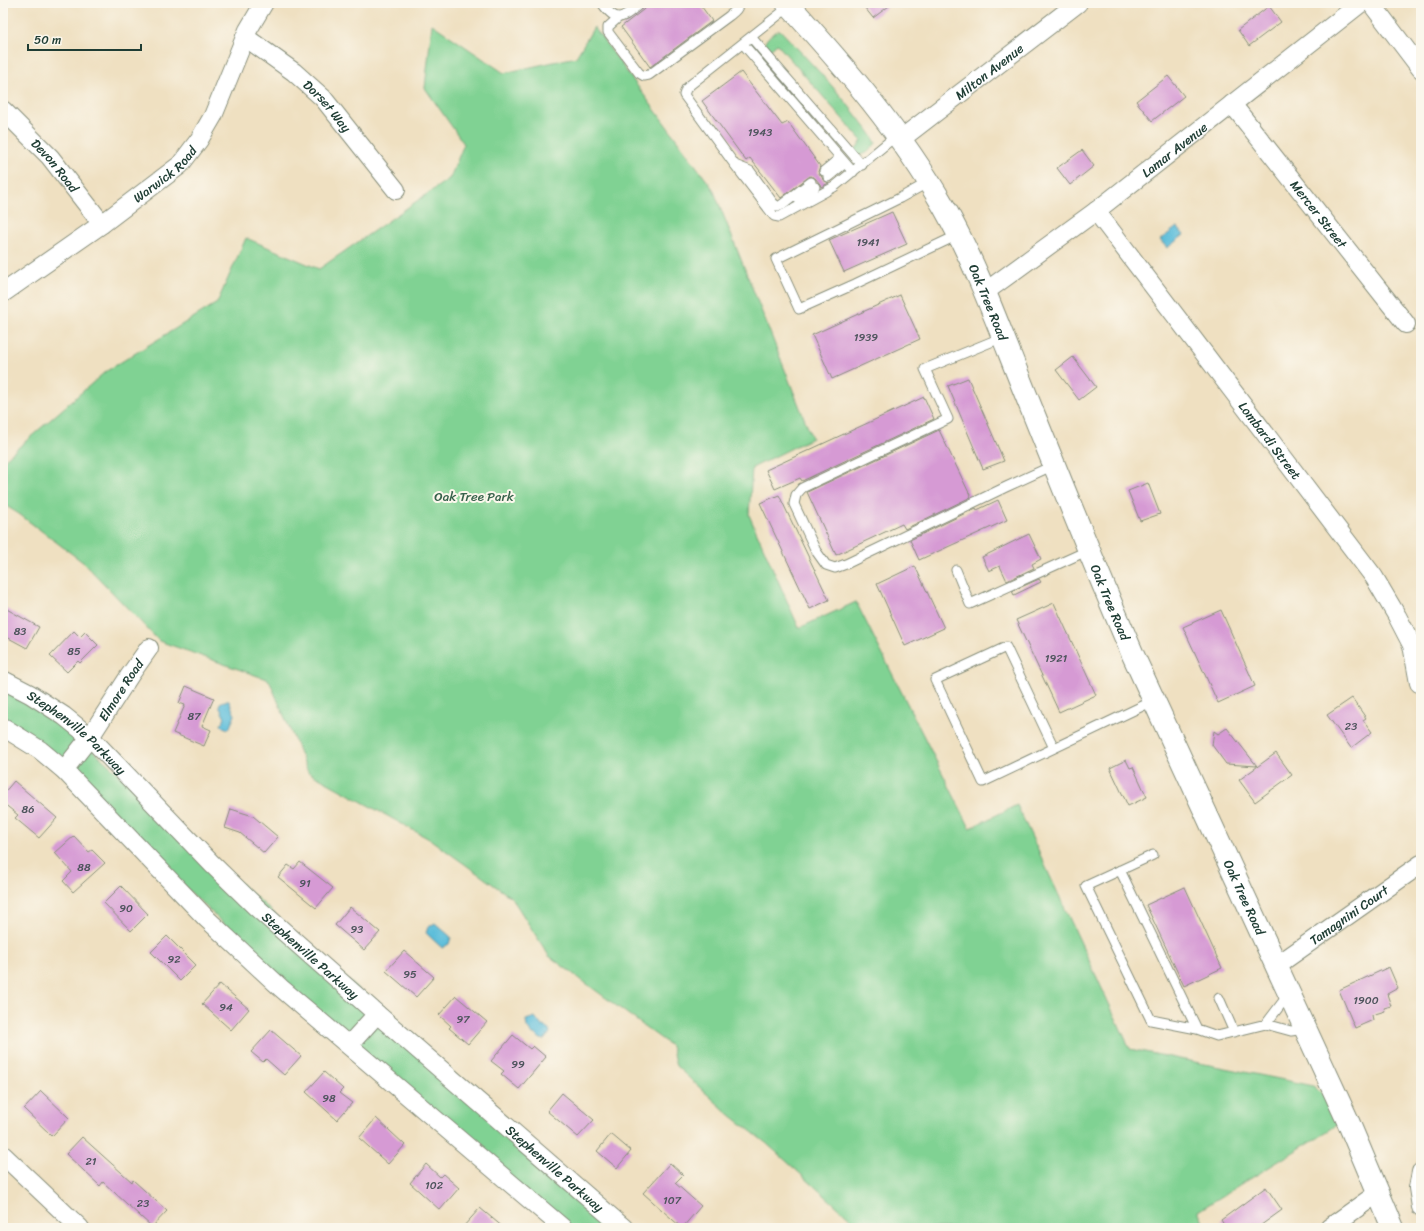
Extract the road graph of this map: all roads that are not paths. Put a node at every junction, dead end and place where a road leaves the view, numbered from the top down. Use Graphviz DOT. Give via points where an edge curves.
graph roads {
  1 [pos="264,3"];
  2 [pos="602,3"];
  3 [pos="641,3"];
  4 [pos="738,3"];
  5 [pos="1078,3"];
  6 [pos="1361,3"];
  7 [pos="1371,3"];
  8 [pos="790,4"];
  9 [pos="619,17"];
  10 [pos="245,37"];
  11 [pos="751,37"];
  12 [pos="743,44"];
  13 [pos="1421,69"];
  14 [pos="1232,104"];
  15 [pos="3,110"];
  16 [pos="899,137"];
  17 [pos="843,160"];
  18 [pos="735,165"];
  19 [pos="862,165"];
  20 [pos="853,172"];
  21 [pos="826,174"];
  22 [pos="929,182"];
  23 [pos="813,185"];
  24 [pos="396,190"];
  25 [pos="1096,211"];
  26 [pos="102,224"];
  27 [pos="958,235"];
  28 [pos="985,292"];
  29 [pos="3,293"];
  30 [pos="1406,324"];
  31 [pos="1003,337"];
  32 [pos="1054,465"];
  33 [pos="1089,550"];
  34 [pos="956,570"];
  35 [pos="149,648"];
  36 [pos="3,680"];
  37 [pos="1419,683"];
  38 [pos="1154,701"];
  39 [pos="3,727"];
  40 [pos="90,737"];
  41 [pos="1054,748"];
  42 [pos="64,770"];
  43 [pos="1153,855"];
  44 [pos="1421,864"];
  45 [pos="1120,870"];
  46 [pos="1276,966"];
  47 [pos="1289,994"];
  48 [pos="1218,998"];
  49 [pos="377,1014"];
  50 [pos="1266,1024"];
  51 [pos="1197,1029"];
  52 [pos="1305,1029"];
  53 [pos="1234,1032"];
  54 [pos="349,1045"];
  55 [pos="3,1155"];
  56 [pos="1421,1172"];
  57 [pos="1378,1193"];
  58 [pos="1421,1207"];
  59 [pos="80,1228"];
  60 [pos="563,1228"];
  61 [pos="624,1228"];
  62 [pos="1329,1228"];
  63 [pos="1393,1228"];
  1 -- 10 [label="street, Warwick Road"];
  2 -- 9 [label="lane" via="610,14"];
  3 -- 9 [label="lane"];
  4 -- 9 [label="lane" via="737,9 729,16 649,75 644,76 608,32 608,27"];
  5 -- 16 [label="street, Milton Avenue"];
  6 -- 14 [label="street, Lamar Avenue"];
  7 -- 13 [label="street"];
  8 -- 11 [label="lane"];
  8 -- 16 [label="main road, Oak Tree Road"];
  10 -- 24 [label="street, Dorset Way" via="294,72 323,98"];
  10 -- 26 [label="street, Warwick Road" via="213,116 180,165"];
  11 -- 12 [label="lane"];
  11 -- 19 [label="lane"];
  12 -- 17 [label="lane"];
  12 -- 18 [label="lane" via="690,85 684,94"];
  14 -- 25 [label="street, Lamar Avenue"];
  14 -- 30 [label="street, Mercer Street"];
  15 -- 26 [label="street, Devon Road" via="50,157"];
  16 -- 19 [label="lane"];
  16 -- 22 [label="main road, Oak Tree Road"];
  17 -- 20 [label="lane"];
  17 -- 21 [label="lane"];
  18 -- 20 [label="lane" via="769,210 779,218 834,187"];
  18 -- 23 [label="lane" via="750,172 776,206"];
  19 -- 20 [label="lane"];
  22 -- 27 [label="main road, Oak Tree Road"];
  22 -- 27 [label="lane" via="776,259 799,308"];
  25 -- 28 [label="street, Lamar Avenue"];
  25 -- 37 [label="street, Lombardi Street" via="1374,577 1412,645"];
  26 -- 29 [label="street, Warwick Road"];
  27 -- 28 [label="main road, Oak Tree Road"];
  28 -- 31 [label="main road, Oak Tree Road"];
  31 -- 32 [label="main road, Oak Tree Road"];
  31 -- 32 [label="lane" via="925,370 948,419 802,488 796,495 794,504 816,551 826,565 834,568"];
  32 -- 33 [label="main road, Oak Tree Road"];
  33 -- 34 [label="lane" via="970,604"];
  33 -- 38 [label="main road, Oak Tree Road"];
  35 -- 40 [label="street, Elmore Road"];
  36 -- 40 [label="street, Stephenville Parkway" via="64,716"];
  38 -- 41 [label="lane"];
  38 -- 46 [label="main road, Oak Tree Road"];
  39 -- 42 [label="street" via="40,750"];
  40 -- 42 [label="street, Elmore Road"];
  40 -- 49 [label="street, Stephenville Parkway" via="256,907"];
  41 -- 41 [label="lane" via="983,782 935,680 1006,648"];
  42 -- 54 [label="street" via="208,919 281,988"];
  43 -- 45 [label="lane"];
  44 -- 46 [label="street, Tamagnini Court"];
  45 -- 51 [label="lane"];
  45 -- 51 [label="lane" via="1086,886 1089,893 1151,1020"];
  46 -- 47 [label="main road, Oak Tree Road"];
  47 -- 50 [label="lane"];
  47 -- 52 [label="main road, Oak Tree Road"];
  48 -- 53 [label="lane"];
  49 -- 54 [label="street"];
  49 -- 61 [label="street, Stephenville Parkway"];
  50 -- 52 [label="lane" via="1291,1031"];
  50 -- 53 [label="lane"];
  51 -- 53 [label="lane" via="1216,1036"];
  52 -- 57 [label="main road, Oak Tree Road"];
  54 -- 60 [label="street"];
  55 -- 59 [label="street"];
  56 -- 58 [label="street" via="1418,1188"];
  57 -- 62 [label="street"];
  57 -- 63 [label="main road, Oak Tree Road"];
}
